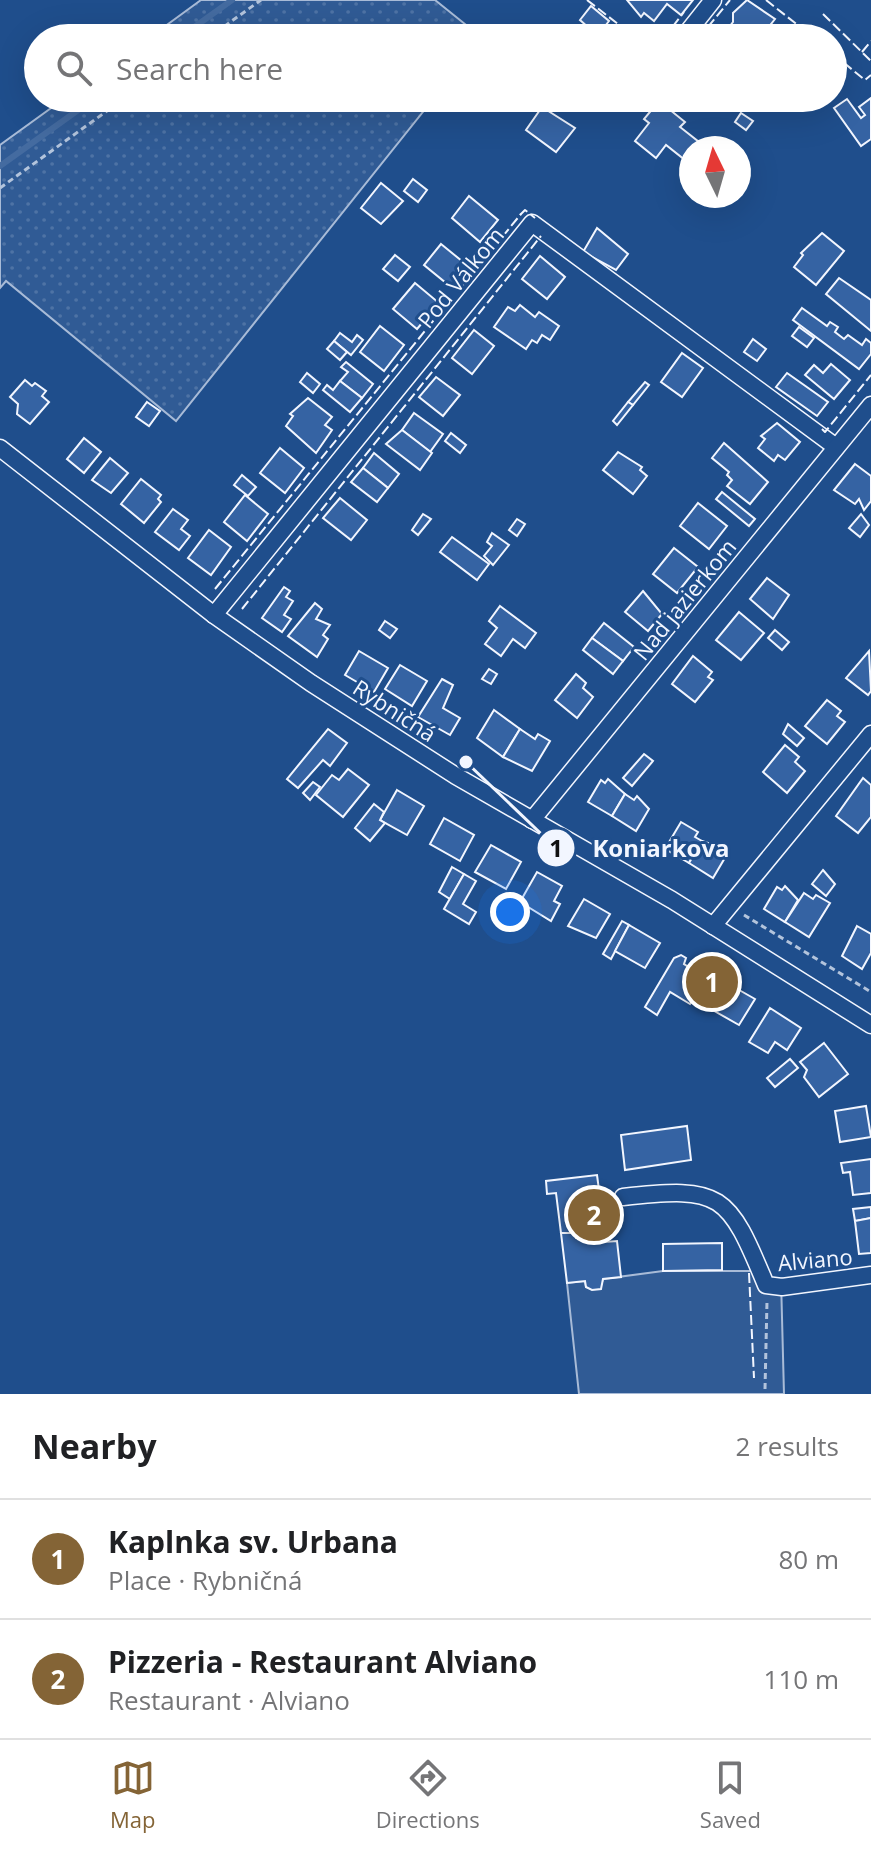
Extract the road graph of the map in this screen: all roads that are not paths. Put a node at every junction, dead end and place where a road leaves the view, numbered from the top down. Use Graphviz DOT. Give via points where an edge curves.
graph roads {
  1 [pos="713,0"];
  2 [pos="694,24"];
  3 [pos="871,405"];
  4 [pos="865,424"];
  5 [pos="836,447"];
  6 [pos="0,448"];
  7 [pos="214,615"];
  8 [pos="871,734"];
  9 [pos="532,820"];
  10 [pos="713,926"];
  11 [pos="871,1025"];
  12 [pos="623,1197"];
  13 [pos="871,1275"];
  1 -- 2 [label="street"];
  3 -- 4 [label="street, Nad jazierkom"];
  4 -- 5 [label="street, Nad jazierkom"];
  5 -- 7 [label="street, Pod Válkom" via="532,223"];
  5 -- 9 [label="street, Nad jazierkom"];
  6 -- 7 [label="street, Rybničná"];
  7 -- 9 [label="street, Rybničná" via="337,700"];
  8 -- 10 [label="street"];
  9 -- 10 [label="street, Rybničná"];
  10 -- 11 [label="street, Rybničná"];
  12 -- 13 [label="street, Alviano" via="682,1190 706,1194 730,1212 744,1232 767,1285"];
}
